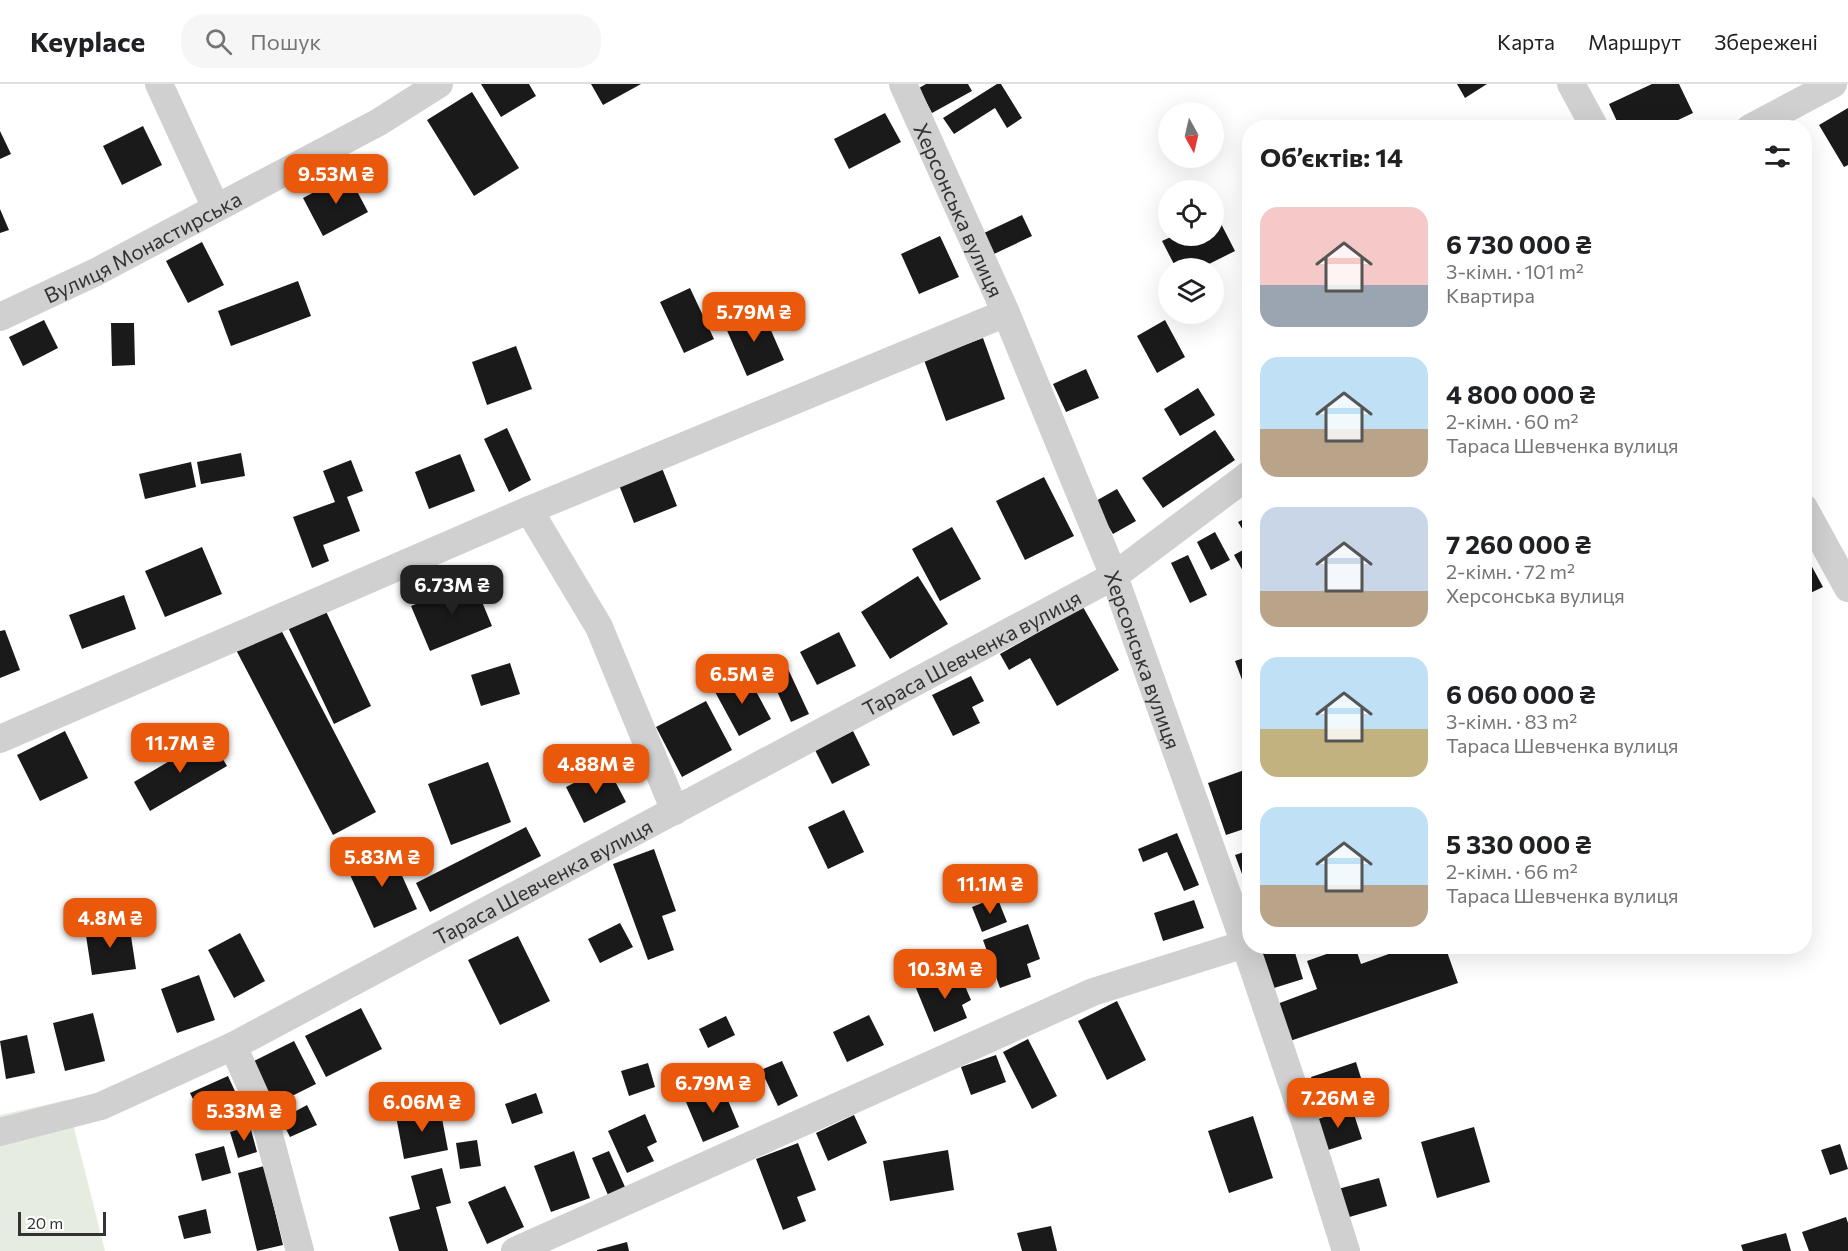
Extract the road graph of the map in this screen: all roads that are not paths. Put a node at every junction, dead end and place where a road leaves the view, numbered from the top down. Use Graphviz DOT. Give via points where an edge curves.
graph roads {
  1 [pos="159,84"];
  2 [pos="439,84"];
  3 [pos="903,84"];
  4 [pos="1571,84"];
  5 [pos="1833,84"];
  6 [pos="1591,120"];
  7 [pos="1765,120"];
  8 [pos="216,208"];
  9 [pos="1006,313"];
  10 [pos="0,317"];
  11 [pos="1242,480"];
  12 [pos="529,510"];
  13 [pos="1812,523"];
  14 [pos="1114,576"];
  15 [pos="1848,588"];
  16 [pos="0,739"];
  17 [pos="675,811"];
  18 [pos="1242,936"];
  19 [pos="1242,945"];
  20 [pos="1248,954"];
  21 [pos="233,1046"];
  22 [pos="0,1132"];
  23 [pos="300,1251"];
  24 [pos="514,1251"];
  25 [pos="1346,1251"];
  1 -- 8 [label="street"];
  2 -- 8 [label="street, Вулиця Монастирська" via="379,122"];
  3 -- 9 [label="street, Херсонська вулиця"];
  4 -- 6 [label="street"];
  5 -- 7 [label="street"];
  8 -- 10 [label="street, Вулиця Монастирська" via="96,272"];
  9 -- 12 [label="street"];
  9 -- 14 [label="street, Херсонська вулиця"];
  11 -- 14 [label="street, Тараса Шевченка вулиця"];
  12 -- 16 [label="street"];
  12 -- 17 [label="street" via="599,627"];
  13 -- 15 [label="street"];
  14 -- 17 [label="street, Тараса Шевченка вулиця"];
  14 -- 18 [label="street, Херсонська вулиця"];
  17 -- 21 [label="street, Тараса Шевченка вулиця"];
  19 -- 24 [label="street" via="1093,992"];
  20 -- 25 [label="street, Херсонська вулиця"];
  21 -- 22 [label="street, Тараса Шевченка вулиця" via="101,1106"];
  21 -- 23 [label="street" via="263,1113"];
}
